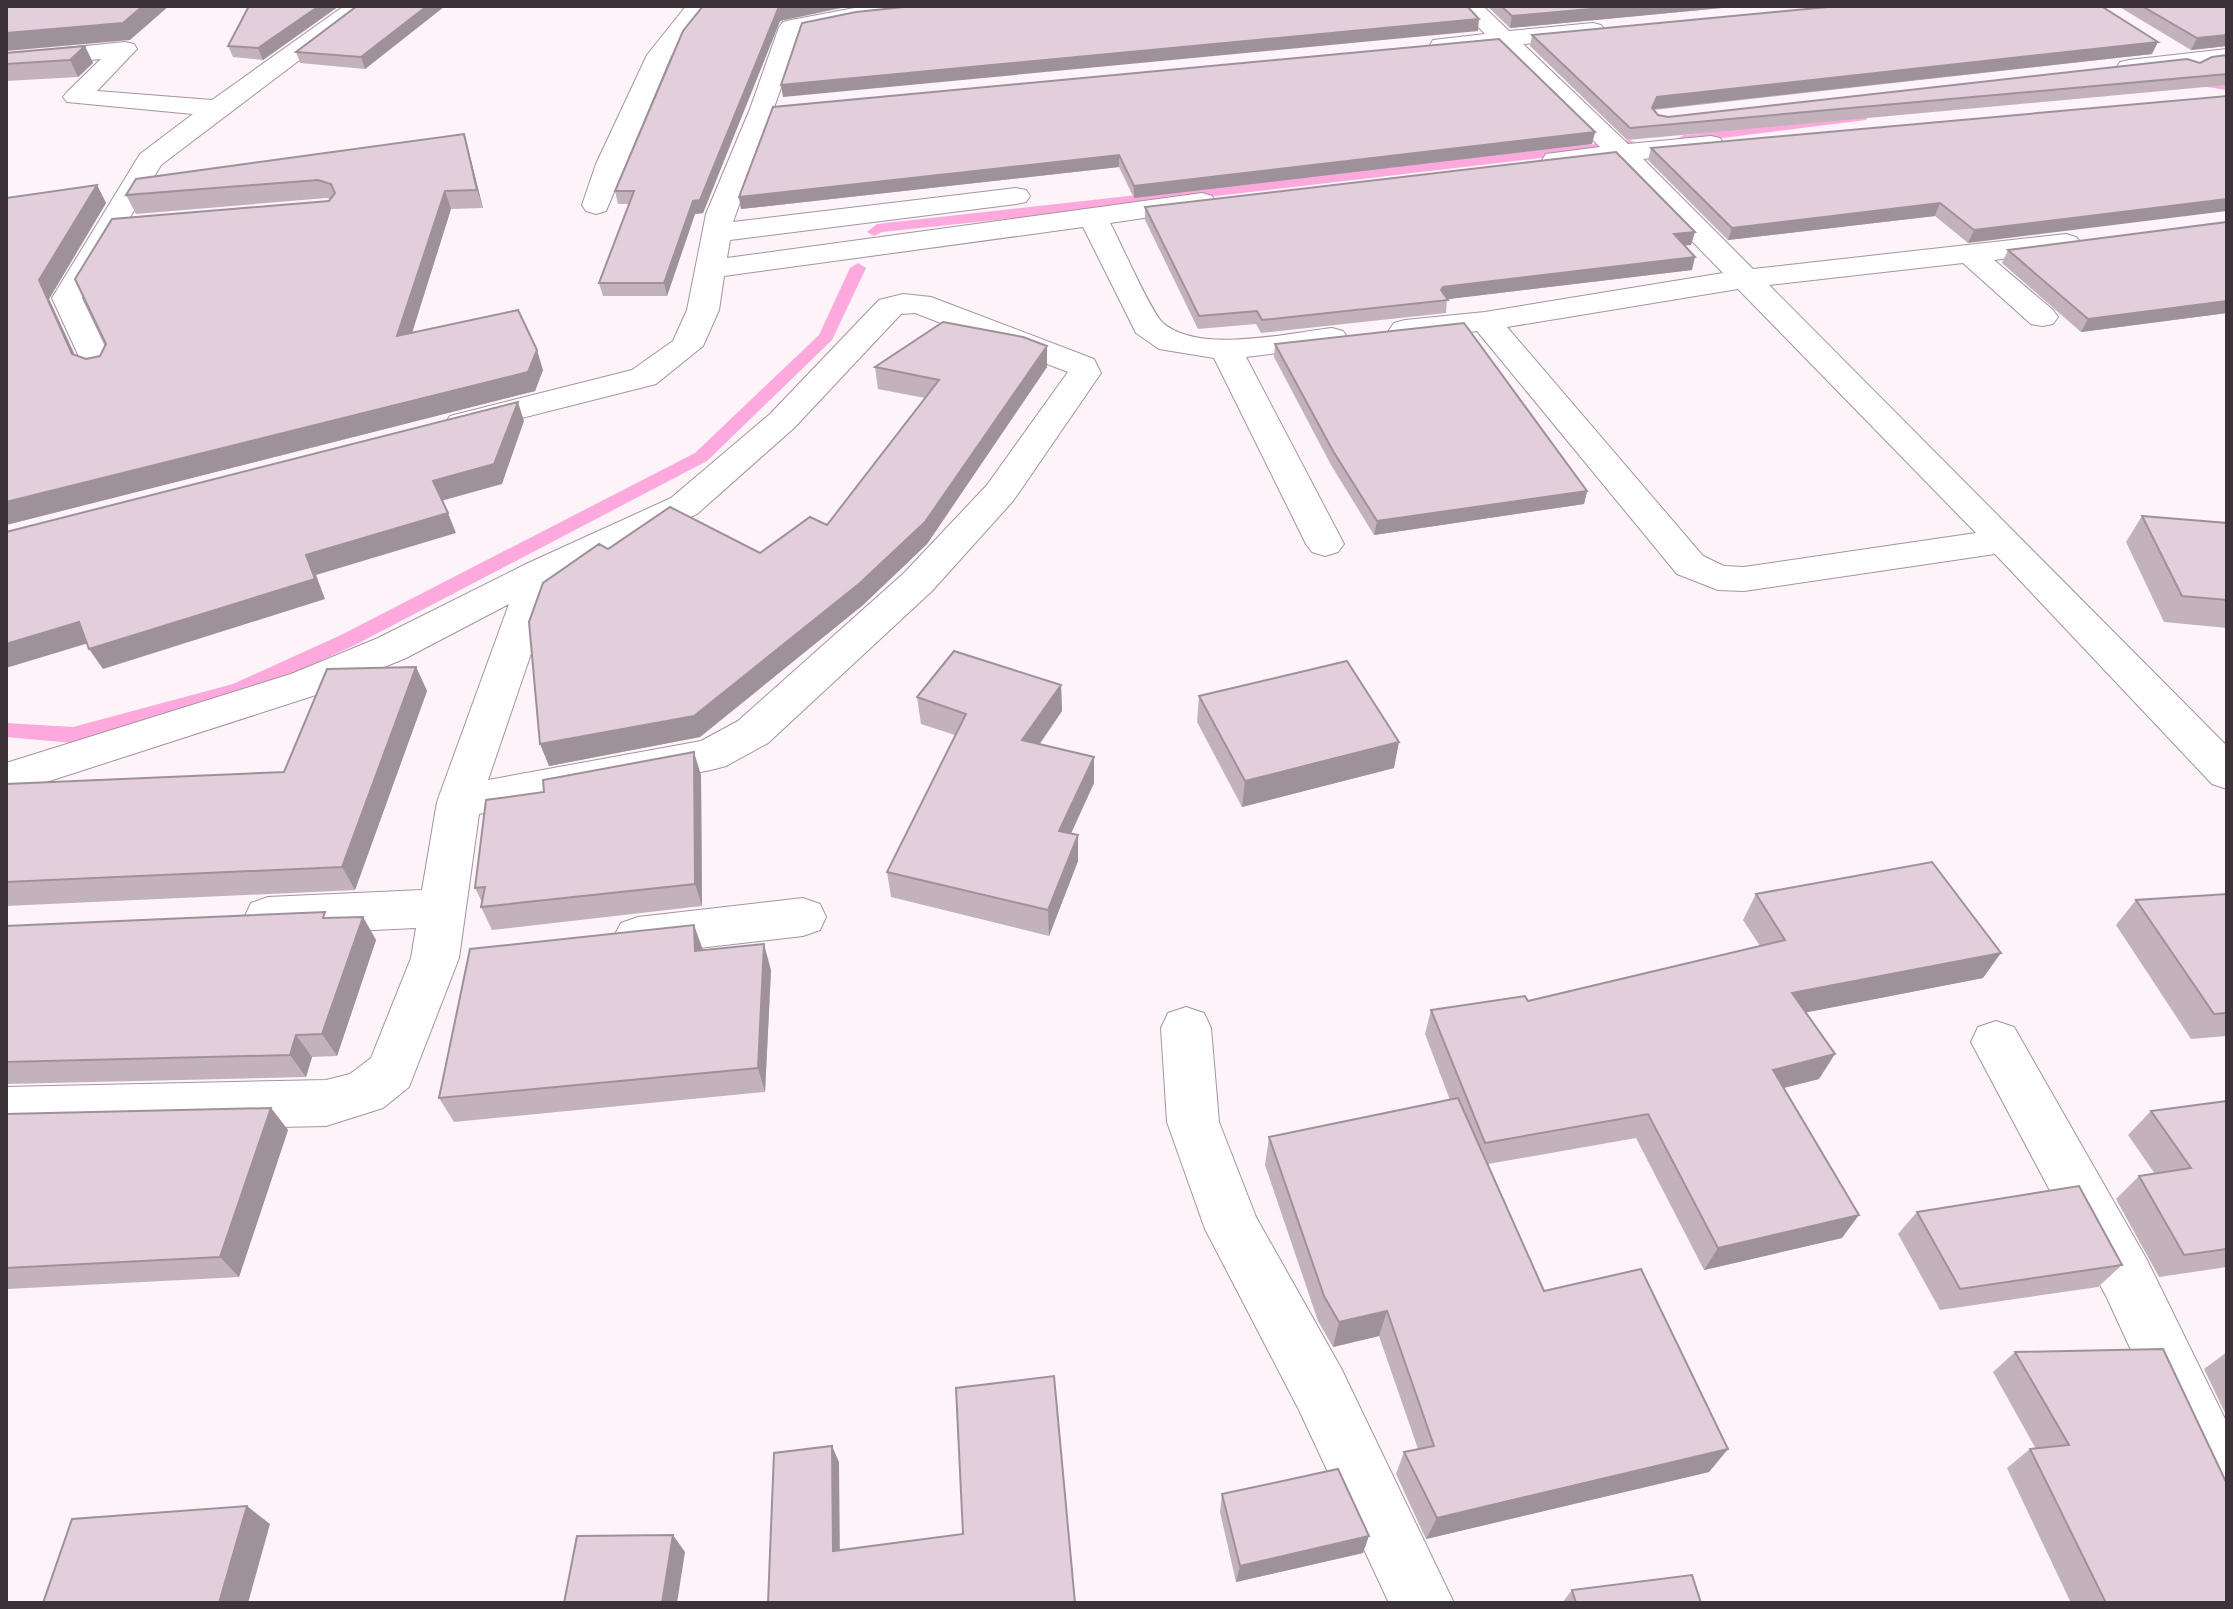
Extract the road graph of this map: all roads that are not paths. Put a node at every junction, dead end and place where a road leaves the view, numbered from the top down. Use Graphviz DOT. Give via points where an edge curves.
graph roads {
  1 [pos="359,6"];
  2 [pos="698,6"];
  3 [pos="926,6"];
  4 [pos="1470,6"];
  5 [pos="790,17"];
  6 [pos="1614,28"];
  7 [pos="2147,37"];
  8 [pos="1502,39"];
  9 [pos="1424,46"];
  10 [pos="2227,56"];
  11 [pos="6,61"];
  12 [pos="2190,63"];
  13 [pos="2109,69"];
  14 [pos="2227,84"];
  15 [pos="793,107"];
  16 [pos="217,108"];
  17 [pos="763,109"];
  18 [pos="1558,129"];
  19 [pos="1608,135"];
  20 [pos="1744,141"];
  21 [pos="1527,163"];
  22 [pos="1034,194"];
  23 [pos="1232,199"];
  24 [pos="596,205"];
  25 [pos="1092,215"];
  26 [pos="149,223"];
  27 [pos="780,225"];
  28 [pos="110,227"];
  29 [pos="716,233"];
  30 [pos="2098,239"];
  31 [pos="1971,255"];
  32 [pos="787,259"];
  33 [pos="710,269"];
  34 [pos="1744,279"];
  35 [pos="2042,317"];
  36 [pos="1485,321"];
  37 [pos="1226,350"];
  38 [pos="98,365"];
  39 [pos="429,432"];
  40 [pos="2004,541"];
  41 [pos="1325,544"];
  42 [pos="539,573"];
  43 [pos="2227,773"];
  44 [pos="6,779"];
  45 [pos="459,802"];
  46 [pos="442,908"];
  47 [pos="803,917"];
  48 [pos="224,918"];
  49 [pos="603,939"];
  50 [pos="481,953"];
  51 [pos="435,958"];
  52 [pos="1186,1028"];
  53 [pos="1996,1042"];
  54 [pos="6,1110"];
  55 [pos="2227,1489"];
  56 [pos="1422,1603"];
  1 -- 16 [label="street"];
  2 -- 24 [label="street" via="659,55"];
  3 -- 5 [label="street"];
  4 -- 8 [label="street"];
  5 -- 17 [label="street"];
  6 -- 8 [label="street"];
  7 -- 12 [label="street"];
  8 -- 9 [label="street"];
  8 -- 19 [label="street"];
  10 -- 12 [label="street"];
  11 -- 16 [label="street" via="125,49 76,97"];
  12 -- 13 [label="street"];
  12 -- 14 [label="street"];
  15 -- 17 [label="street"];
  16 -- 28 [label="street" via="150,160"];
  17 -- 29 [label="street"];
  18 -- 19 [label="street"];
  19 -- 20 [label="street"];
  19 -- 21 [label="street"];
  19 -- 34 [label="street"];
  22 -- 27 [label="street"];
  23 -- 25 [label="street"];
  25 -- 32 [label="street"];
  25 -- 37 [label="street" via="1147,326 1170,342"];
  26 -- 28 [label="street"];
  27 -- 29 [label="street"];
  27 -- 32 [label="street"];
  28 -- 38 [label="street" via="67,298"];
  29 -- 33 [label="street"];
  30 -- 31 [label="street"];
  31 -- 34 [label="street"];
  31 -- 35 [label="street"];
  32 -- 33 [label="street"];
  33 -- 39 [label="street" via="703,310 687,346 644,377"];
  34 -- 36 [label="street"];
  34 -- 40 [label="street"];
  36 -- 37 [label="street"];
  36 -- 40 [label="street" via="1690,565 1718,578 1744,579"];
  37 -- 41 [label="street"];
  40 -- 43 [label="street"];
  42 -- 44 [label="street" via="392,648 305,684"];
  42 -- 45 [label="street"];
  42 -- 45 [label="street" via="684,506 782,421 890,307 920,304 1077,362 1085,373 1000,493 918,582 753,732 711,755"];
  45 -- 46 [label="street"];
  46 -- 48 [label="street"];
  46 -- 51 [label="street"];
  47 -- 49 [label="street"];
  50 -- 51 [label="street"];
  51 -- 54 [label="street" via="391,1072 365,1092 326,1103"];
  52 -- 56 [label="street" via="1193,1122 1233,1229 1320,1389"];
  53 -- 55 [label="street" via="2127,1279"];
}
